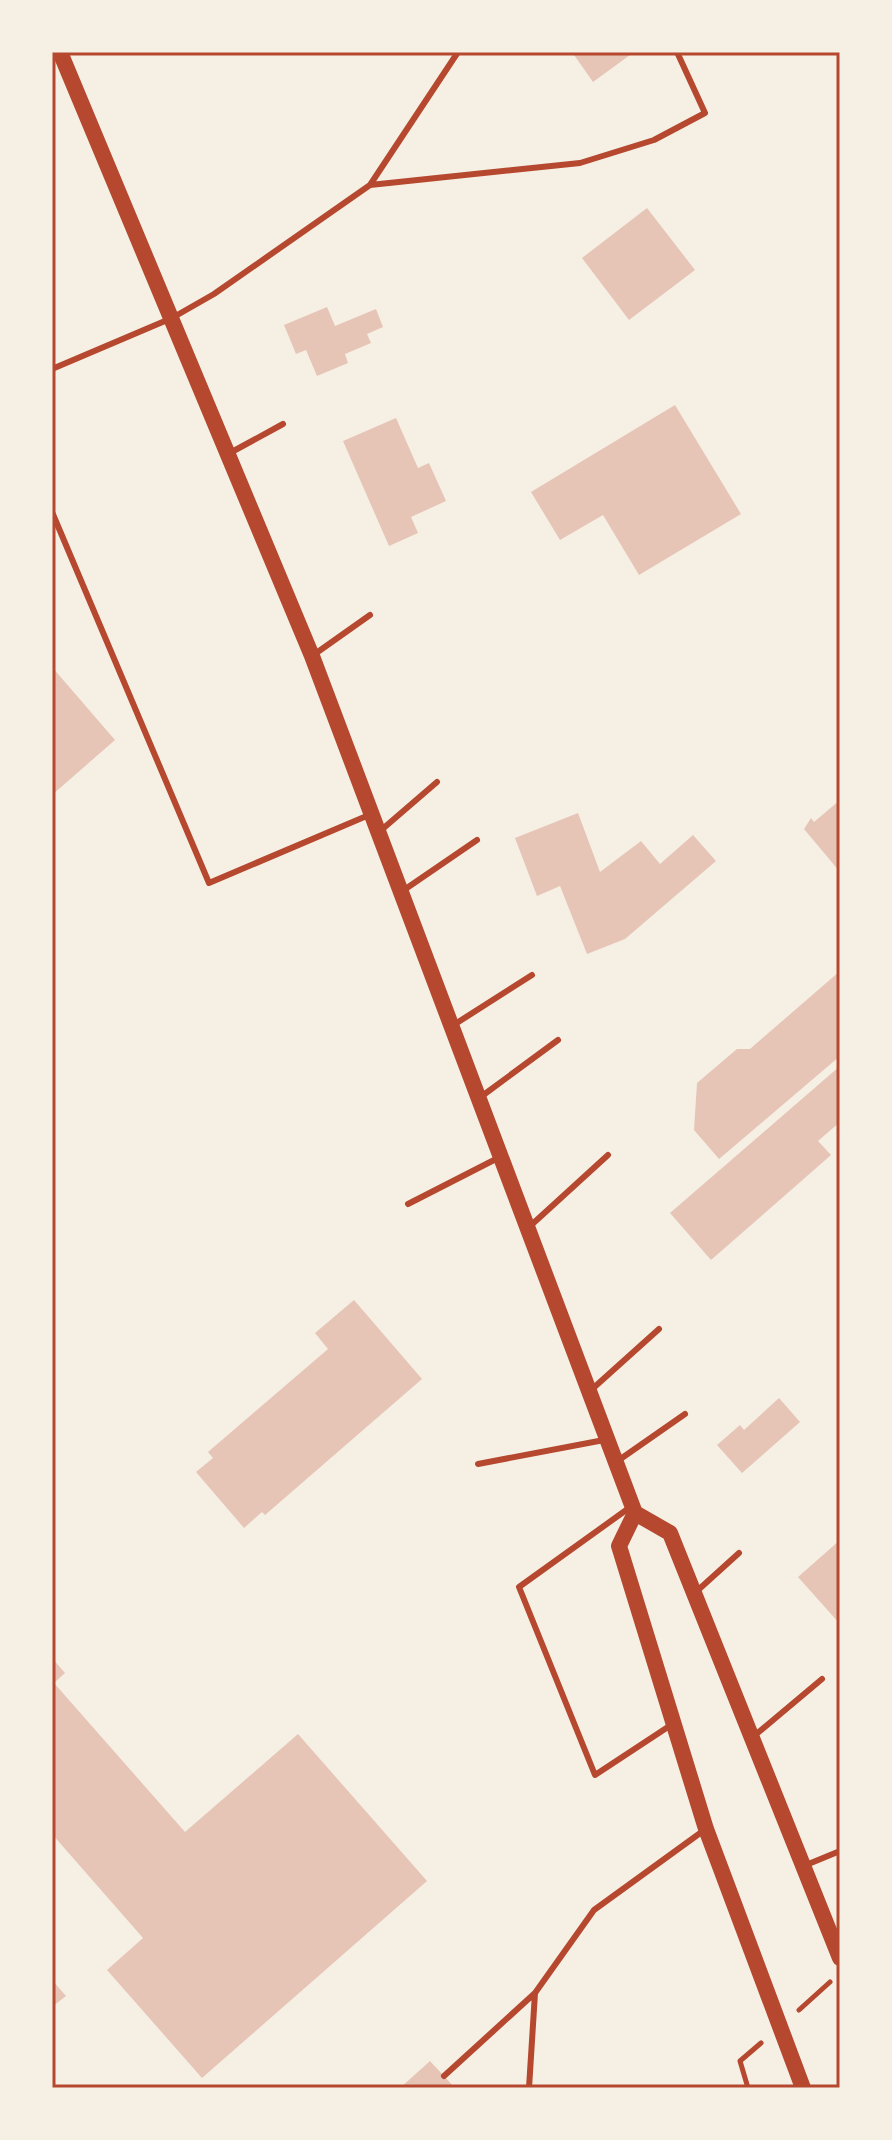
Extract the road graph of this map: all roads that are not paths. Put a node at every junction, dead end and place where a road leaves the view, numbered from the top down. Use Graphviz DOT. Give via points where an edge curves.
graph roads {
  1 [pos="60,52"];
  2 [pos="458,52"];
  3 [pos="677,52"];
  4 [pos="370,185"];
  5 [pos="172,318"];
  6 [pos="52,369"];
  7 [pos="283,424"];
  8 [pos="228,454"];
  9 [pos="52,512"];
  10 [pos="370,615"];
  11 [pos="312,656"];
  12 [pos="437,782"];
  13 [pos="372,814"];
  14 [pos="379,832"];
  15 [pos="477,840"];
  16 [pos="401,892"];
  17 [pos="532,975"];
  18 [pos="452,1026"];
  19 [pos="558,1040"];
  20 [pos="479,1098"];
  21 [pos="608,1155"];
  22 [pos="501,1156"];
  23 [pos="408,1204"];
  24 [pos="528,1228"];
  25 [pos="659,1329"];
  26 [pos="589,1391"];
  27 [pos="685,1414"];
  28 [pos="607,1440"];
  29 [pos="616,1462"];
  30 [pos="478,1464"];
  31 [pos="634,1510"];
  32 [pos="739,1553"];
  33 [pos="694,1594"];
  34 [pos="822,1679"];
  35 [pos="673,1724"];
  36 [pos="752,1738"];
  37 [pos="706,1829"];
  38 [pos="840,1851"];
  39 [pos="803,1866"];
  40 [pos="840,1958"];
  41 [pos="535,1993"];
  42 [pos="444,2076"];
  43 [pos="529,2088"];
  44 [pos="803,2088"];
  1 -- 5 [label="main road"];
  2 -- 4 [label="lane"];
  3 -- 4 [label="lane" via="705,113 654,140 580,163"];
  4 -- 5 [label="lane"];
  5 -- 6 [label="lane"];
  5 -- 8 [label="main road"];
  7 -- 8 [label="lane"];
  8 -- 11 [label="main road"];
  9 -- 13 [label="lane" via="209,883"];
  10 -- 11 [label="lane"];
  11 -- 13 [label="main road"];
  12 -- 14 [label="lane"];
  13 -- 14 [label="main road"];
  14 -- 16 [label="main road"];
  15 -- 16 [label="lane"];
  16 -- 18 [label="main road"];
  17 -- 18 [label="lane"];
  18 -- 20 [label="main road"];
  19 -- 20 [label="lane"];
  20 -- 22 [label="main road"];
  21 -- 24 [label="lane"];
  22 -- 23 [label="lane"];
  22 -- 24 [label="main road"];
  24 -- 26 [label="main road"];
  25 -- 26 [label="lane"];
  26 -- 28 [label="main road"];
  27 -- 29 [label="lane"];
  28 -- 29 [label="main road"];
  28 -- 30 [label="lane"];
  29 -- 31 [label="main road"];
  31 -- 33 [label="main road" via="670,1533"];
  31 -- 35 [label="main road" via="619,1546"];
  31 -- 35 [label="lane" via="519,1587 595,1775"];
  32 -- 33 [label="lane"];
  33 -- 36 [label="main road"];
  34 -- 36 [label="lane"];
  35 -- 37 [label="main road"];
  36 -- 39 [label="main road"];
  37 -- 41 [label="lane" via="594,1910"];
  37 -- 44 [label="main road"];
  38 -- 39 [label="lane"];
  39 -- 40 [label="main road"];
  41 -- 42 [label="lane"];
  41 -- 43 [label="lane"];
}
